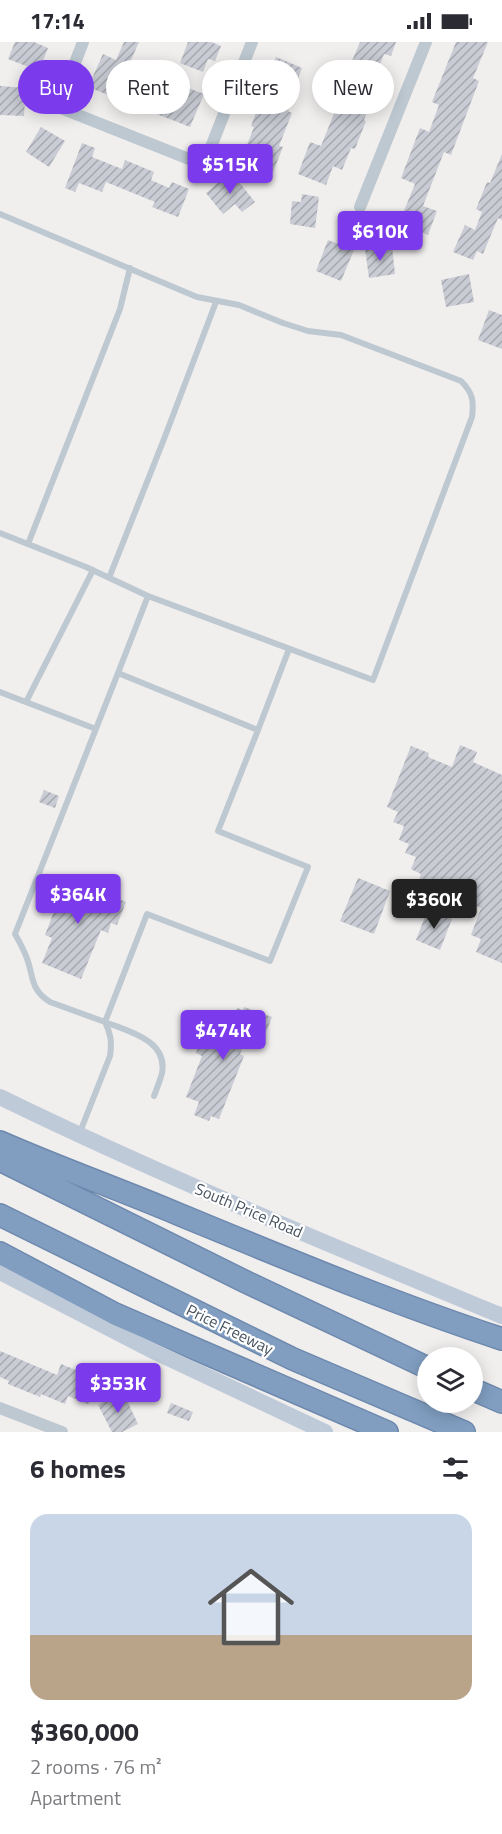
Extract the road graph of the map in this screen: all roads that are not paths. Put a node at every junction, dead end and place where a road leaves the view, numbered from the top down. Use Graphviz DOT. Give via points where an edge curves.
graph roads {
  1 [pos="83,42"];
  2 [pos="252,42"];
  3 [pos="426,42"];
  4 [pos="360,207"];
  5 [pos="0,214"];
  6 [pos="130,268"];
  7 [pos="216,302"];
  8 [pos="0,533"];
  9 [pos="28,544"];
  10 [pos="93,570"];
  11 [pos="109,578"];
  12 [pos="148,596"];
  13 [pos="290,649"];
  14 [pos="118,673"];
  15 [pos="0,692"];
  16 [pos="26,702"];
  17 [pos="96,729"];
  18 [pos="258,730"];
  19 [pos="105,1022"];
  20 [pos="154,1096"];
  21 [pos="0,1097"];
  22 [pos="79,1135"];
  23 [pos="0,1142"];
  24 [pos="0,1160"];
  25 [pos="0,1215"];
  26 [pos="0,1253"];
  27 [pos="0,1272"];
  28 [pos="502,1316"];
  29 [pos="502,1339"];
  30 [pos="417,1363"];
  31 [pos="483,1394"];
  32 [pos="502,1402"];
  33 [pos="0,1408"];
  34 [pos="62,1432"];
  35 [pos="325,1432"];
  36 [pos="387,1432"];
  37 [pos="464,1432"];
  1 -- 2 [label="street" via="58,107 204,165"];
  3 -- 4 [label="street"];
  5 -- 6 [label="lane"];
  6 -- 7 [label="lane"];
  6 -- 9 [label="lane" via="120,309"];
  7 -- 11 [label="lane"];
  7 -- 13 [label="lane" via="239,305 308,331 341,335 461,381 474,401 472,417 373,680"];
  8 -- 9 [label="lane"];
  9 -- 10 [label="lane"];
  10 -- 11 [label="lane"];
  10 -- 16 [label="lane"];
  11 -- 12 [label="lane"];
  12 -- 13 [label="lane"];
  12 -- 14 [label="lane"];
  13 -- 18 [label="lane"];
  14 -- 17 [label="lane"];
  14 -- 18 [label="lane"];
  15 -- 16 [label="lane"];
  16 -- 17 [label="lane"];
  17 -- 19 [label="lane" via="15,934 42,997"];
  18 -- 19 [label="lane" via="218,831 308,867 270,961 147,914"];
  19 -- 20 [label="lane" via="154,1045 161,1058 162,1072"];
  19 -- 22 [label="lane" via="112,1043 110,1056"];
  21 -- 22 [label="main road, South Price Road"];
  22 -- 28 [label="main road, South Price Road" via="265,1218"];
  23 -- 29 [label="highway" via="264,1251"];
  24 -- 30 [label="highway"];
  25 -- 37 [label="highway, Price Freeway" via="292,1359"];
  26 -- 36 [label="highway" via="115,1314"];
  27 -- 35 [label="main road" via="149,1349"];
  31 -- 32 [label="highway"];
  33 -- 34 [label="street"];
}
